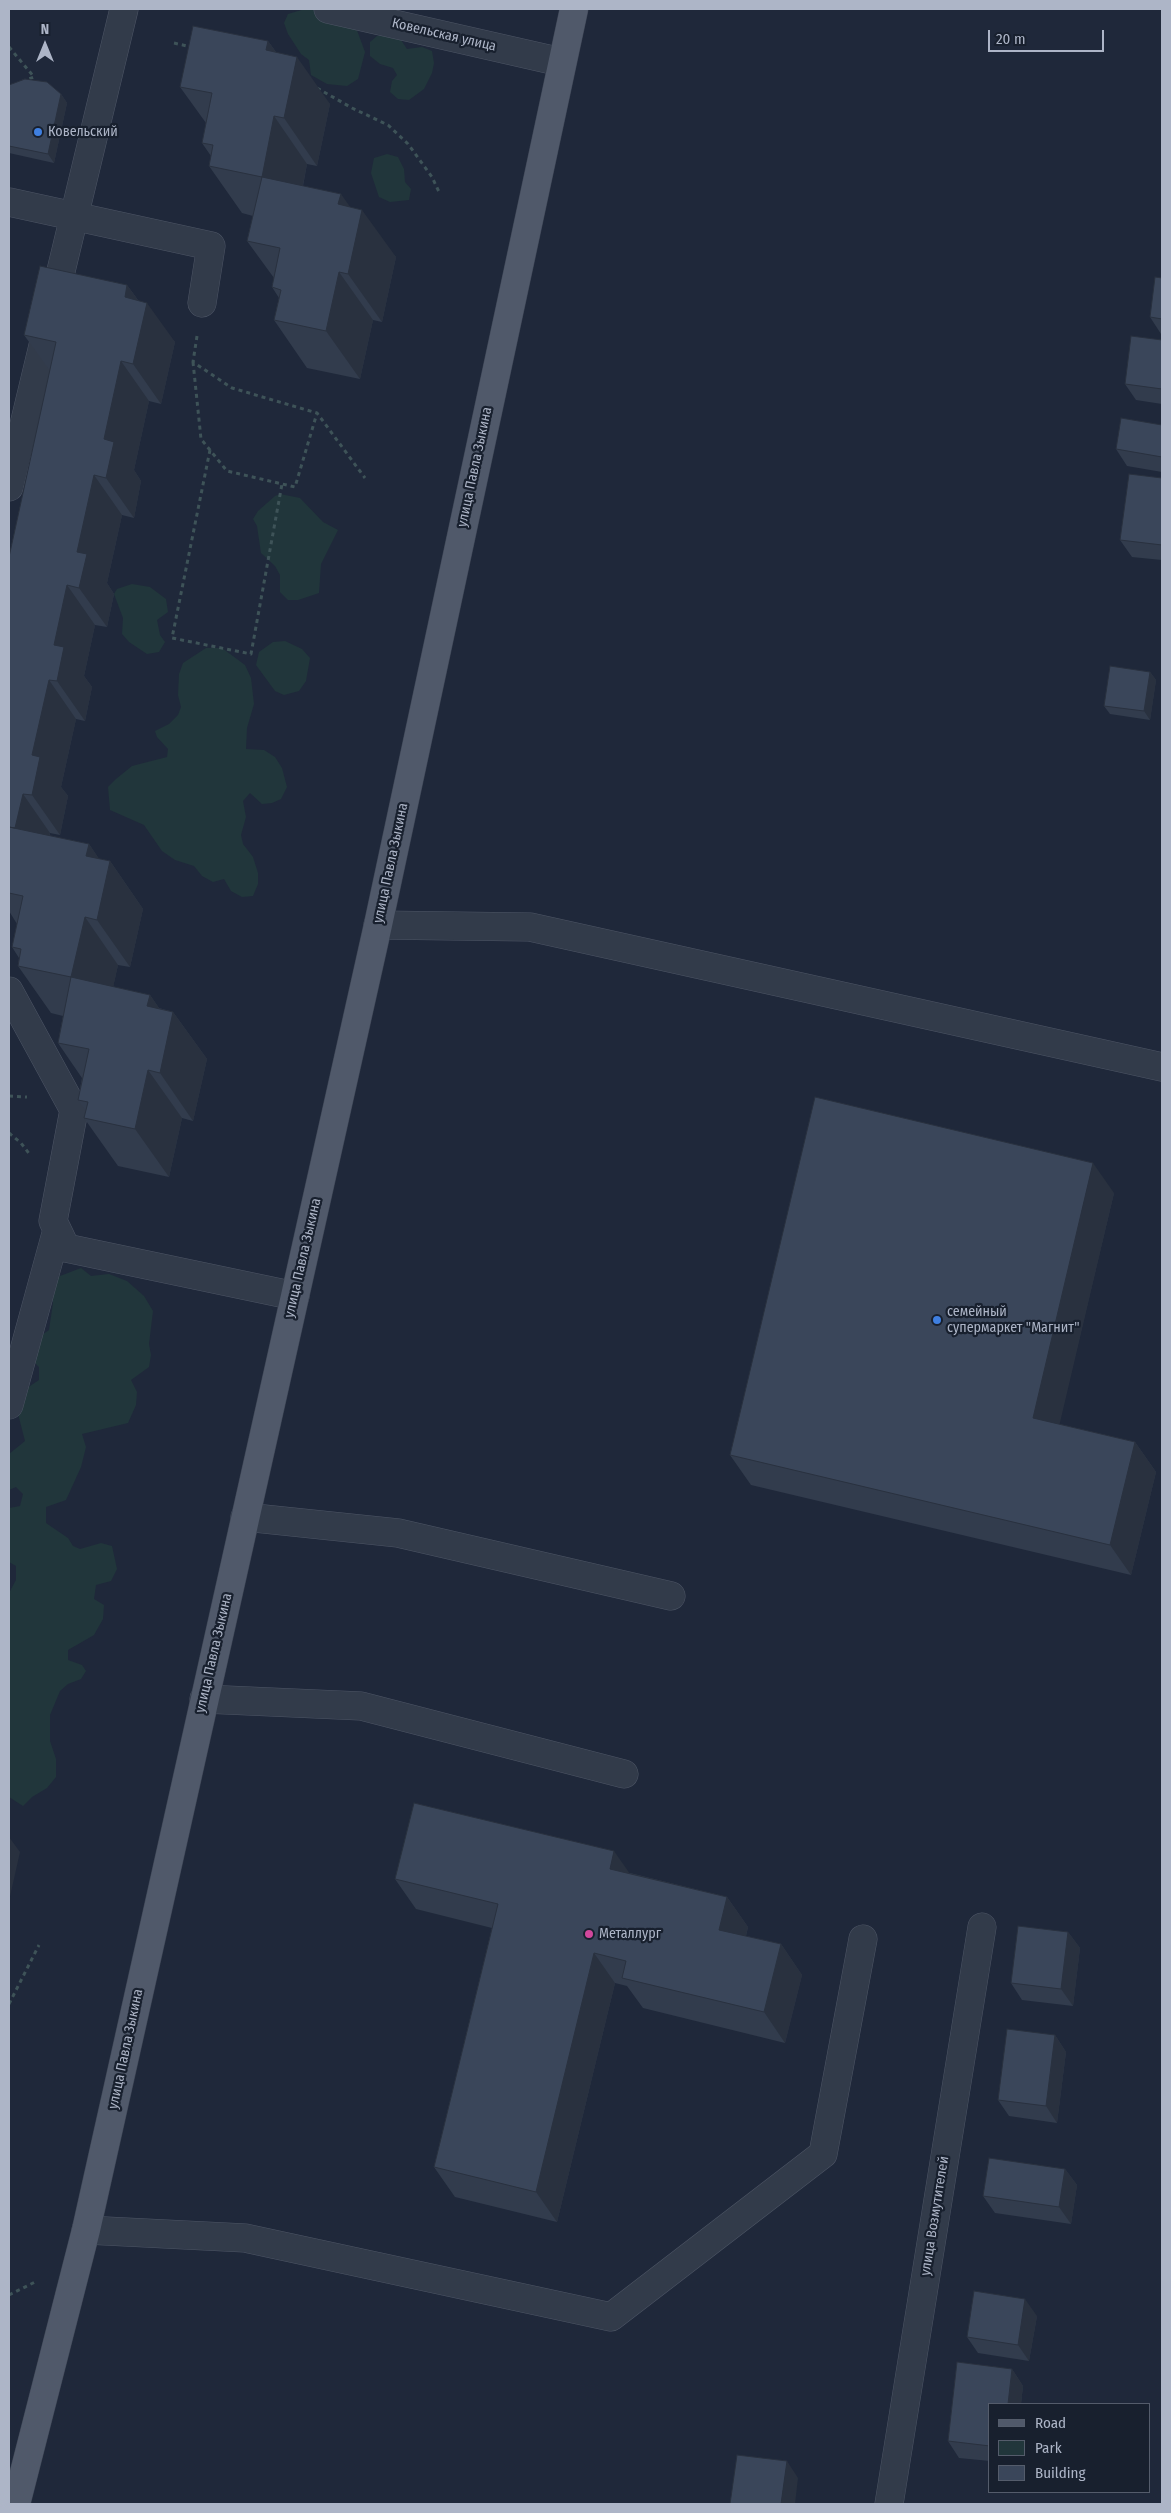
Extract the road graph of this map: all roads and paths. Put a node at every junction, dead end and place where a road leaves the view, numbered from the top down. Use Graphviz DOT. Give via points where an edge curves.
graph roads {
  1 [pos="124,9"];
  2 [pos="328,9"];
  3 [pos="574,9"];
  4 [pos="174,43"];
  5 [pos="192,47"];
  6 [pos="9,48"];
  7 [pos="561,62"];
  8 [pos="15,84"];
  9 [pos="314,86"];
  10 [pos="440,194"];
  11 [pos="9,202"];
  12 [pos="75,217"];
  13 [pos="202,303"];
  14 [pos="193,362"];
  15 [pos="317,413"];
  16 [pos="210,450"];
  17 [pos="365,478"];
  18 [pos="282,484"];
  19 [pos="9,487"];
  20 [pos="378,924"];
  21 [pos="9,991"];
  22 [pos="1162,1067"];
  23 [pos="57,1230"];
  24 [pos="295,1296"];
  25 [pos="9,1405"];
  26 [pos="245,1517"];
  27 [pos="671,1596"];
  28 [pos="204,1699"];
  29 [pos="624,1774"];
  30 [pos="982,1927"];
  31 [pos="863,1939"];
  32 [pos="39,1945"];
  33 [pos="9,2004"];
  34 [pos="86,2230"];
  35 [pos="16,2504"];
  36 [pos="889,2504"];
  1 -- 12 [label="street"];
  2 -- 7 [label="street, Ковельская улица"];
  3 -- 7 [label="main road, улица Павла Зыкина"];
  4 -- 5 [label="path"];
  6 -- 8 [label="path" via="34,77"];
  7 -- 20 [label="main road, улица Павла Зыкина"];
  9 -- 10 [label="path" via="388,124 408,144"];
  11 -- 12 [label="street"];
  12 -- 13 [label="street" via="211,246"];
  12 -- 19 [label="street"];
  13 -- 14 [label="path"];
  14 -- 15 [label="path" via="232,388"];
  14 -- 16 [label="path" via="201,439"];
  15 -- 17 [label="path"];
  15 -- 18 [label="path" via="295,487"];
  16 -- 18 [label="path" via="227,471"];
  16 -- 18 [label="path" via="172,638 251,654"];
  20 -- 22 [label="street" via="530,927"];
  20 -- 24 [label="main road, улица Павла Зыкина"];
  21 -- 23 [label="street" via="74,1110 53,1221"];
  23 -- 24 [label="street" via="66,1248"];
  23 -- 25 [label="street"];
  24 -- 26 [label="main road, улица Павла Зыкина"];
  26 -- 27 [label="street" via="398,1533"];
  26 -- 28 [label="main road, улица Павла Зыкина"];
  28 -- 29 [label="street" via="361,1706"];
  28 -- 34 [label="main road, улица Павла Зыкина"];
  30 -- 36 [label="street, улица Возмутителей"];
  31 -- 34 [label="street" via="823,2154 611,2316 245,2238"];
  32 -- 33 [label="path"];
  34 -- 35 [label="main road, улица Павла Зыкина"];
}
